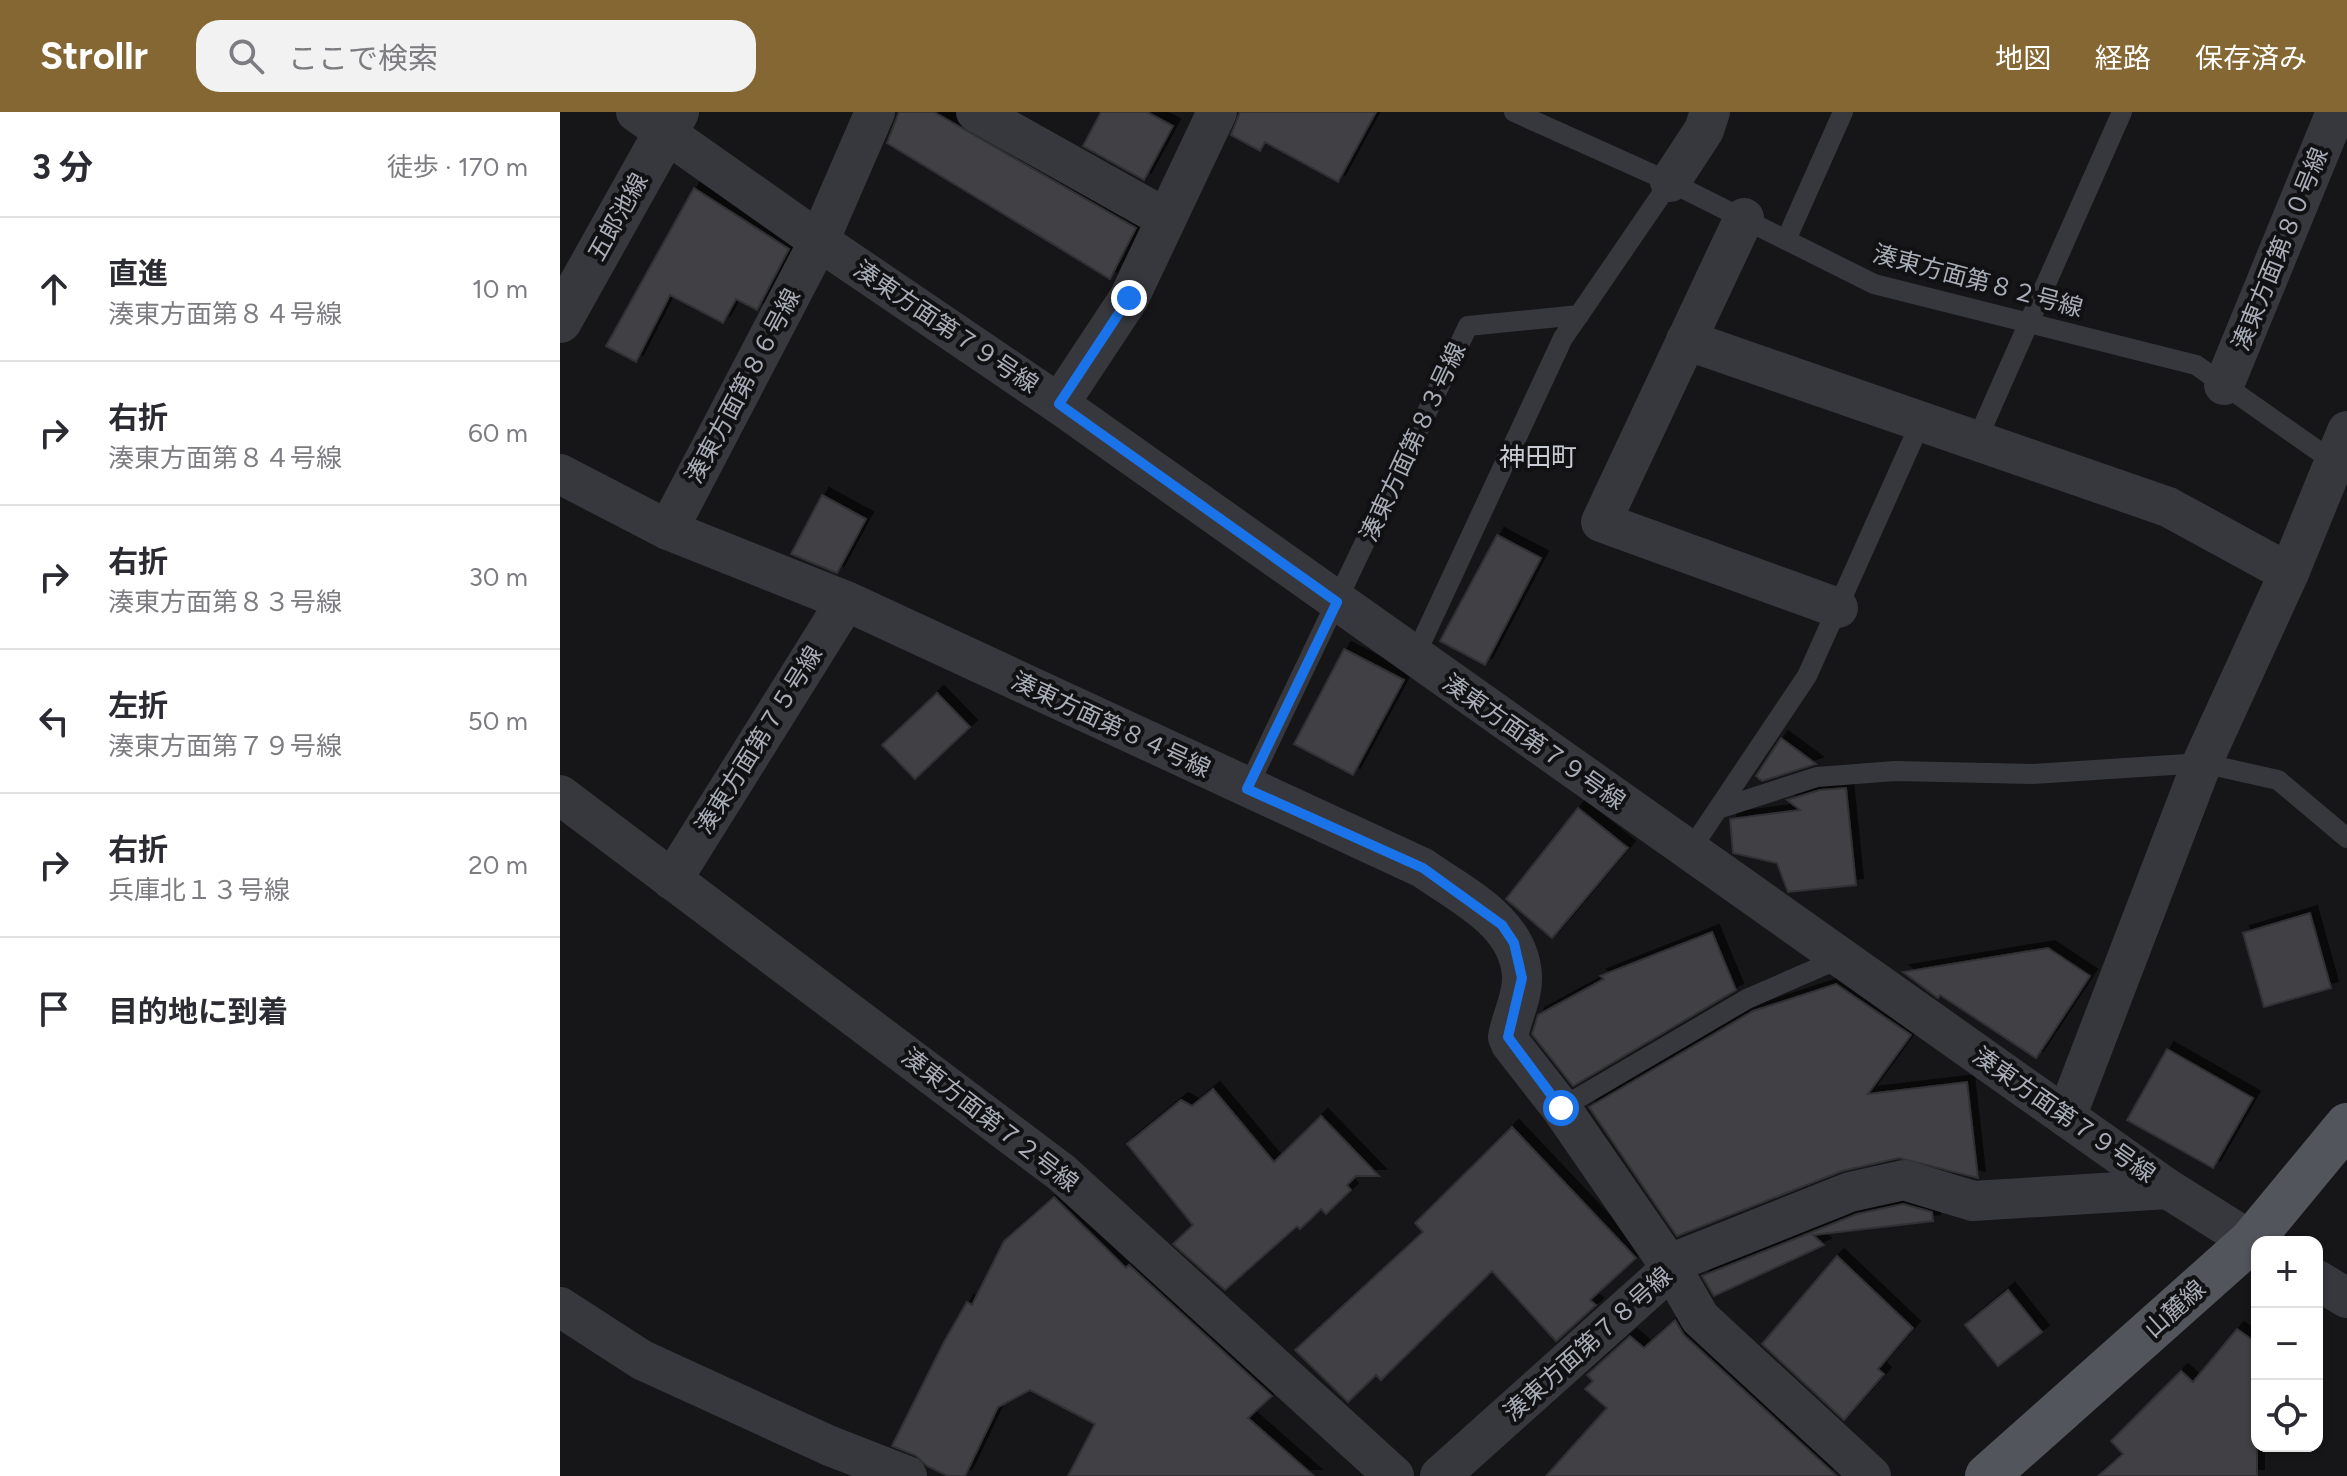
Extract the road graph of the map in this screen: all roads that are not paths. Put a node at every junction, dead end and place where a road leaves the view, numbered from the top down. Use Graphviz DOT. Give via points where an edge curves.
graph roads {
  1 [pos="875,112"];
  2 [pos="976,112"];
  3 [pos="1217,112"];
  4 [pos="1514,112"];
  5 [pos="1710,112"];
  6 [pos="1843,112"];
  7 [pos="2122,112"];
  8 [pos="2336,112"];
  9 [pos="659,119"];
  10 [pos="1670,182"];
  11 [pos="1165,218"];
  12 [pos="1744,218"];
  13 [pos="1786,240"];
  14 [pos="819,241"];
  15 [pos="1579,315"];
  16 [pos="560,321"];
  17 [pos="2030,323"];
  18 [pos="1686,340"];
  19 [pos="2224,385"];
  20 [pos="1059,404"];
  21 [pos="1920,424"];
  22 [pos="1976,442"];
  23 [pos="2341,446"];
  24 [pos="560,474"];
  25 [pos="668,530"];
  26 [pos="2289,573"];
  27 [pos="846,601"];
  28 [pos="1337,602"];
  29 [pos="1838,608"];
  30 [pos="1414,658"];
  31 [pos="2202,763"];
  32 [pos="1247,789"];
  33 [pos="560,795"];
  34 [pos="1718,809"];
  35 [pos="2347,838"];
  36 [pos="1689,852"];
  37 [pos="672,880"];
  38 [pos="1843,957"];
  39 [pos="1561,1108"];
  40 [pos="2066,1117"];
  41 [pos="2347,1125"];
  42 [pos="2168,1189"];
  43 [pos="2260,1236"];
  44 [pos="2251,1241"];
  45 [pos="2251,1246"];
  46 [pos="1672,1269"];
  47 [pos="2323,1284"];
  48 [pos="2347,1298"];
  49 [pos="560,1307"];
  50 [pos="907,1476"];
  51 [pos="1394,1476"];
  52 [pos="1440,1476"];
  53 [pos="1871,1476"];
  54 [pos="1987,1476"];
  1 -- 14 [label="street, 湊東方面第８６号線"];
  2 -- 11 [label="street"];
  3 -- 11 [label="street"];
  4 -- 10 [label="lane, 湊東方面第８２号線"];
  5 -- 10 [label="street"];
  6 -- 13 [label="lane"];
  7 -- 17 [label="lane"];
  8 -- 19 [label="street, 湊東方面第８０号線"];
  9 -- 14 [label="street, 湊東方面第７９号線"];
  9 -- 16 [label="street, 五郎池線"];
  10 -- 12 [label="lane, 湊東方面第８２号線"];
  10 -- 15 [label="lane"];
  11 -- 20 [label="street" via="1129,298"];
  12 -- 13 [label="lane, 湊東方面第８２号線"];
  12 -- 18 [label="street"];
  13 -- 17 [label="lane, 湊東方面第８２号線" via="1874,284"];
  14 -- 20 [label="street, 湊東方面第７９号線"];
  14 -- 25 [label="street, 湊東方面第８６号線"];
  15 -- 28 [label="lane, 湊東方面第８３号線" via="1468,326"];
  15 -- 30 [label="lane" via="1563,338"];
  17 -- 19 [label="lane, 湊東方面第８２号線" via="2196,365"];
  17 -- 22 [label="lane"];
  18 -- 21 [label="street"];
  18 -- 29 [label="street" via="1601,522"];
  19 -- 23 [label="lane, 湊東方面第８２号線"];
  20 -- 28 [label="street, 湊東方面第７９号線"];
  21 -- 22 [label="street"];
  21 -- 29 [label="lane"];
  22 -- 26 [label="street" via="2168,507"];
  23 -- 26 [label="street"];
  24 -- 25 [label="street, 湊東方面第８４号線"];
  25 -- 27 [label="street, 湊東方面第８４号線"];
  26 -- 31 [label="street"];
  27 -- 32 [label="street, 湊東方面第８４号線"];
  27 -- 37 [label="street, 湊東方面第７５号線"];
  28 -- 30 [label="street, 湊東方面第７９号線"];
  28 -- 32 [label="lane, 湊東方面第８３号線"];
  29 -- 34 [label="lane" via="1807,676"];
  30 -- 36 [label="street, 湊東方面第７９号線"];
  31 -- 34 [label="lane" via="2033,774 1895,771 1817,777"];
  31 -- 35 [label="lane" via="2278,780"];
  31 -- 40 [label="street"];
  32 -- 39 [label="street, 湊東方面第８４号線" via="1423,868 1502,925 1514,943 1522,978 1508,1037"];
  33 -- 37 [label="street, 湊東方面第７２号線"];
  34 -- 36 [label="lane"];
  36 -- 38 [label="street, 湊東方面第７９号線"];
  37 -- 51 [label="street, 湊東方面第７２号線" via="1062,1173"];
  38 -- 39 [label="lane" via="1747,999"];
  38 -- 40 [label="street, 湊東方面第７９号線"];
  39 -- 46 [label="street, 湊東方面第８４号線"];
  40 -- 42 [label="street, 湊東方面第７９号線"];
  41 -- 43 [label="main road, 山麓線"];
  42 -- 44 [label="street, 湊東方面第７９号線"];
  42 -- 46 [label="street, 湊東方面第７８号線" via="1973,1201 1904,1180 1850,1192 1682,1259"];
  45 -- 54 [label="main road, 山麓線"];
  46 -- 52 [label="street, 湊東方面第７８号線"];
  46 -- 53 [label="street, 湊東方面第８４号線" via="1700,1318"];
  47 -- 48 [label="street"];
  49 -- 50 [label="street" via="642,1360"];
}
